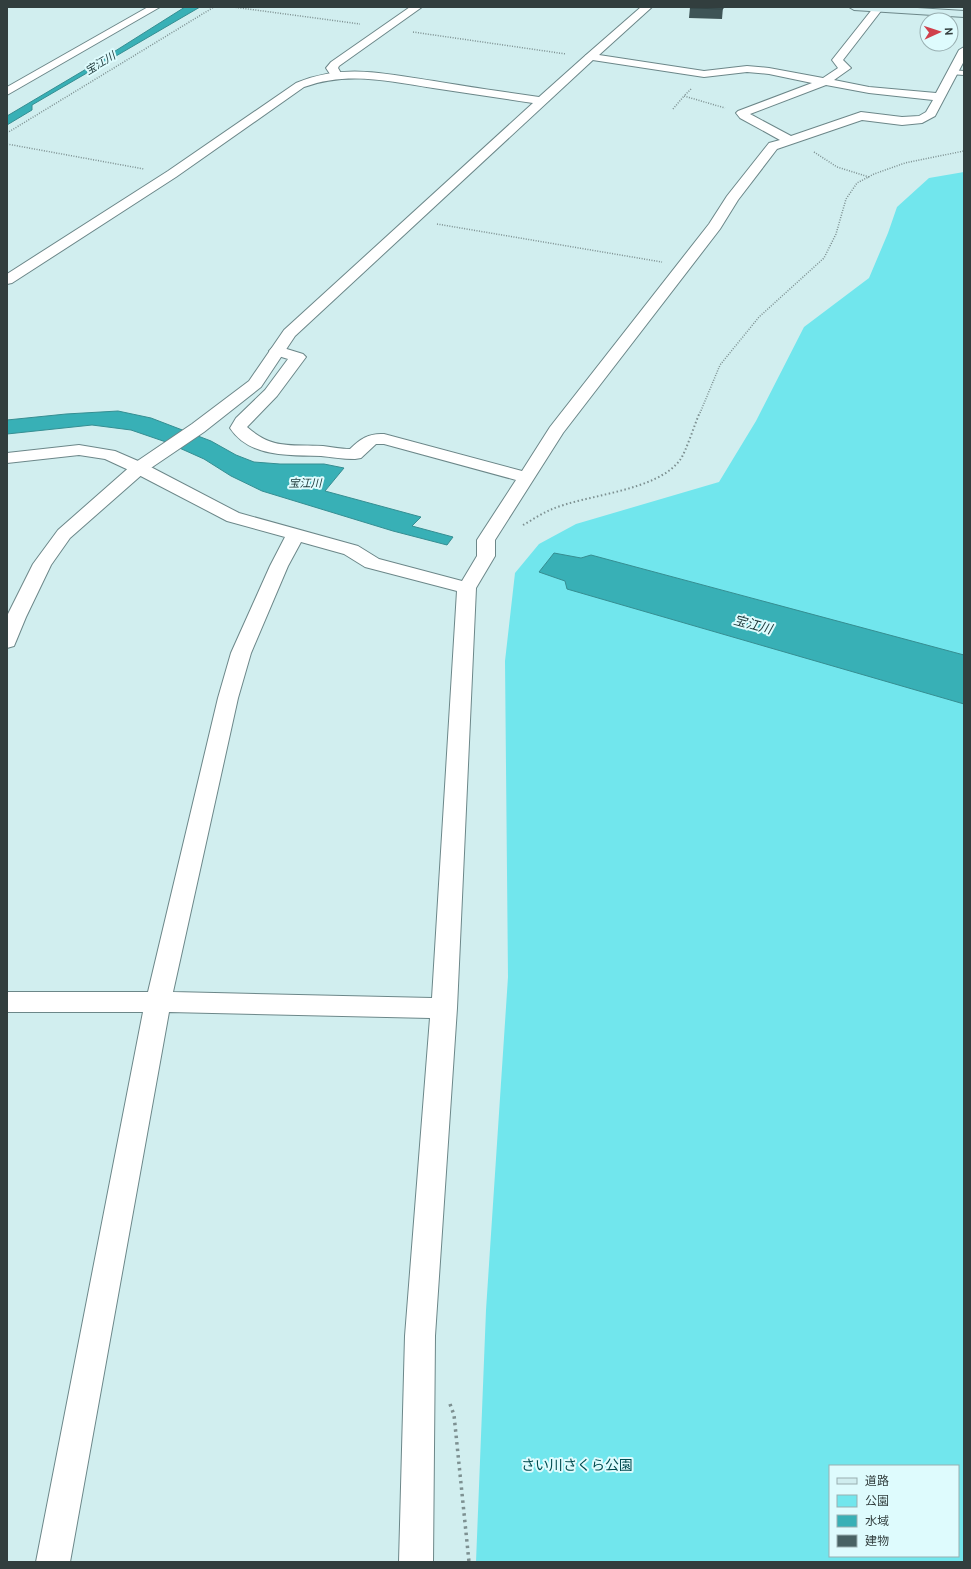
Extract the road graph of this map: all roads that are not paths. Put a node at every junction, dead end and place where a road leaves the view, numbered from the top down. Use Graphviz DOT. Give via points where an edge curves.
graph roads {
  1 [pos="155,7"];
  2 [pos="417,7"];
  3 [pos="647,7"];
  4 [pos="854,7"];
  5 [pos="878,8"];
  6 [pos="964,14"];
  7 [pos="964,50"];
  8 [pos="590,57"];
  9 [pos="958,73"];
  10 [pos="336,75"];
  11 [pos="824,82"];
  12 [pos="7,92"];
  13 [pos="940,97"];
  14 [pos="542,101"];
  15 [pos="790,140"];
  16 [pos="7,280"];
  17 [pos="277,351"];
  18 [pos="7,458"];
  19 [pos="144,465"];
  20 [pos="526,478"];
  21 [pos="295,536"];
  22 [pos="467,588"];
  23 [pos="7,642"];
  24 [pos="7,1002"];
  25 [pos="158,1002"];
  26 [pos="444,1008"];
  27 [pos="53,1562"];
  28 [pos="416,1562"];
  1 -- 12 [label="street"];
  2 -- 10 [label="street" via="335,64 332,68"];
  3 -- 8 [label="street"];
  4 -- 5 [label="main road"];
  5 -- 6 [label="main road"];
  5 -- 11 [label="street" via="837,60 845,68"];
  7 -- 9 [label="street"];
  8 -- 11 [label="street" via="704,74 747,70 769,71"];
  8 -- 14 [label="street"];
  9 -- 13 [label="street"];
  10 -- 14 [label="street" via="363,74"];
  10 -- 16 [label="street" via="300,85 172,174"];
  11 -- 13 [label="street" via="870,90"];
  11 -- 15 [label="street" via="742,113"];
  13 -- 15 [label="street" via="931,114 922,119 902,121 861,116"];
  14 -- 17 [label="street" via="289,332"];
  15 -- 20 [label="street" via="773,146 556,431"];
  17 -- 19 [label="street" via="255,384"];
  17 -- 20 [label="street" via="298,358 271,393 242,421 238,428 249,439 279,450 320,451 344,455 355,454 368,440 384,439"];
  18 -- 19 [label="street" via="79,450"];
  19 -- 21 [label="street" via="233,517"];
  19 -- 23 [label="street" via="64,534 42,564 16,617"];
  20 -- 22 [label="street" via="486,540 486,556"];
  21 -- 22 [label="street" via="351,550 372,563"];
  21 -- 25 [label="street" via="240,653"];
  22 -- 26 [label="street"];
  24 -- 25 [label="street"];
  25 -- 26 [label="street"];
  25 -- 27 [label="street"];
  26 -- 28 [label="street" via="420,1336"];
}
